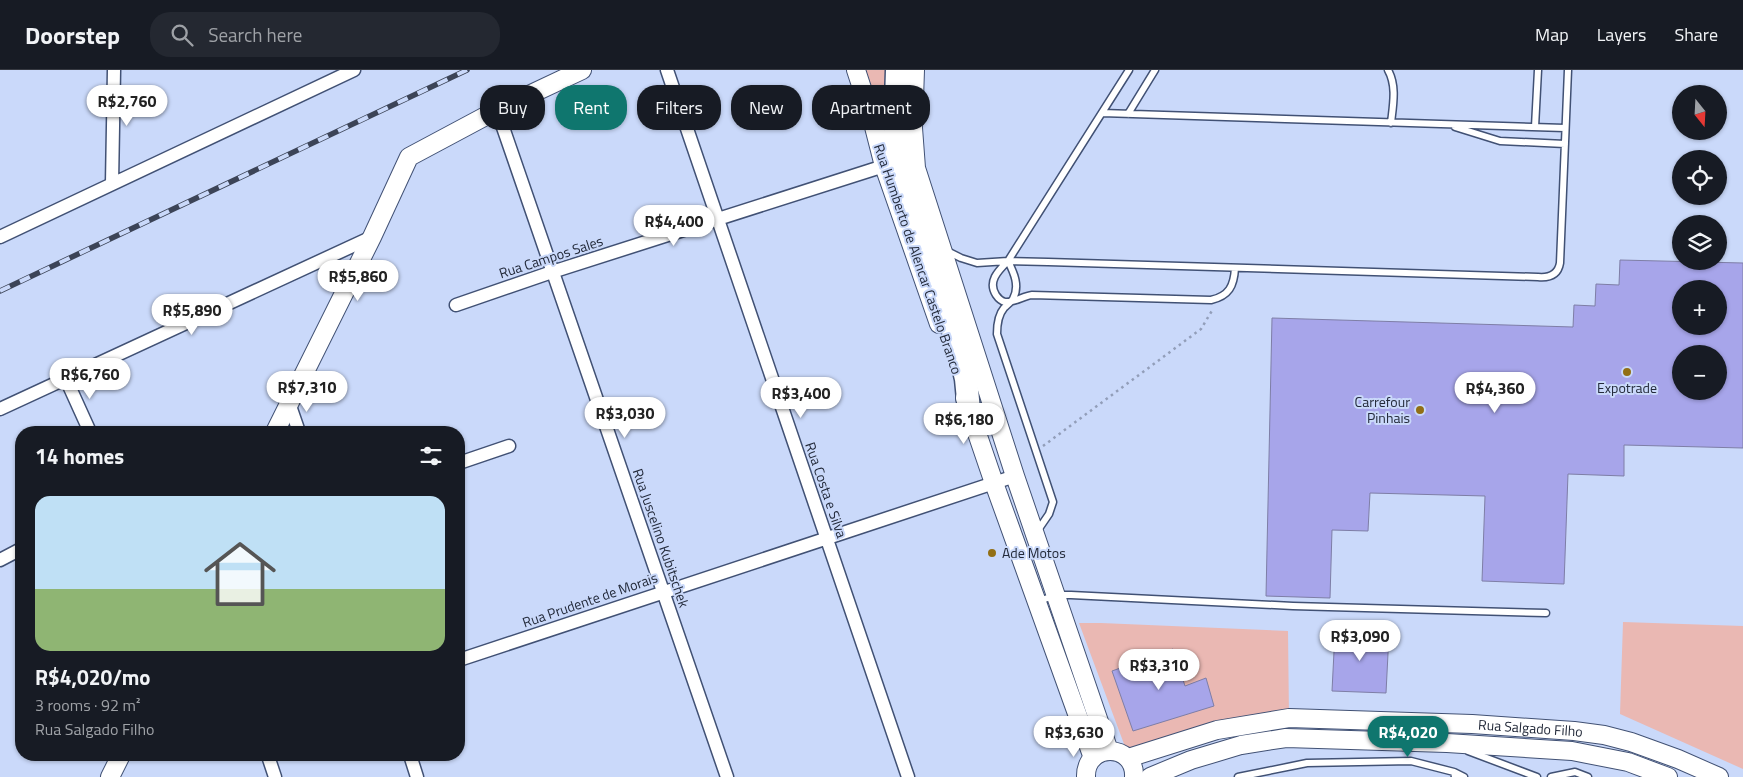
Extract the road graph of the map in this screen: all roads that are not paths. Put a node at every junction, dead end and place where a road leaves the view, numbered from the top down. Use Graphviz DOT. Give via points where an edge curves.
graph roads {
  1 [pos="114,70"];
  2 [pos="354,70"];
  3 [pos="582,70"];
  4 [pos="667,70"];
  5 [pos="856,70"];
  6 [pos="898,70"];
  7 [pos="920,70"];
  8 [pos="1129,70"];
  9 [pos="1155,70"];
  10 [pos="1388,70"];
  11 [pos="1538,70"];
  12 [pos="1568,70"];
  13 [pos="914,78"];
  14 [pos="545,87"];
  15 [pos="1102,113"];
  16 [pos="1128,114"];
  17 [pos="480,119"];
  18 [pos="1391,123"];
  19 [pos="1447,124"];
  20 [pos="1535,127"];
  21 [pos="1565,128"];
  22 [pos="504,130"];
  23 [pos="1565,144"];
  24 [pos="884,166"];
  25 [pos="112,183"];
  26 [pos="718,218"];
  27 [pos="0,237"];
  28 [pos="372,237"];
  29 [pos="942,248"];
  30 [pos="1008,261"];
  31 [pos="1235,268"];
  32 [pos="552,272"];
  33 [pos="1012,301"];
  34 [pos="456,305"];
  35 [pos="66,378"];
  36 [pos="289,403"];
  37 [pos="0,409"];
  38 [pos="969,410"];
  39 [pos="87,426"];
  40 [pos="278,426"];
  41 [pos="297,426"];
  42 [pos="509,446"];
  43 [pos="465,461"];
  44 [pos="1015,476"];
  45 [pos="994,484"];
  46 [pos="1035,535"];
  47 [pos="826,538"];
  48 [pos="15,553"];
  49 [pos="0,560"];
  50 [pos="664,591"];
  51 [pos="1056,595"];
  52 [pos="1036,602"];
  53 [pos="1546,613"];
  54 [pos="465,658"];
  55 [pos="1263,721"];
  56 [pos="1380,721"];
  57 [pos="1379,741"];
  58 [pos="1265,742"];
  59 [pos="1446,743"];
  60 [pos="1109,751"];
  61 [pos="1093,758"];
  62 [pos="1128,758"];
  63 [pos="118,761"];
  64 [pos="270,761"];
  65 [pos="412,761"];
  66 [pos="1455,775"];
  67 [pos="110,777"];
  68 [pos="275,777"];
  69 [pos="417,777"];
  70 [pos="727,777"];
  71 [pos="908,777"];
  72 [pos="1086,777"];
  73 [pos="1134,777"];
  74 [pos="1150,777"];
  75 [pos="1238,777"];
  76 [pos="1464,777"];
  77 [pos="1537,777"];
  78 [pos="1551,777"];
  79 [pos="1588,777"];
  80 [pos="1668,777"];
  81 [pos="1719,777"];
  1 -- 25 [label="street"];
  2 -- 25 [label="street"];
  3 -- 14 [label="main road"];
  4 -- 26 [label="street, Rua Costa e Silva"];
  5 -- 24 [label="main road, Rua Humberto de Alencar Castelo Branco"];
  6 -- 38 [label="highway" via="895,132 900,171 959,349"];
  7 -- 13 [label="main road, Rua Humberto de Alencar Castelo Branco"];
  8 -- 15 [label="lane"];
  9 -- 16 [label="lane"];
  10 -- 18 [label="lane" via="1394,92"];
  11 -- 20 [label="lane"];
  12 -- 21 [label="lane"];
  13 -- 29 [label="main road, Rua Humberto de Alencar Castelo Branco" via="916,168"];
  15 -- 16 [label="lane"];
  15 -- 30 [label="lane"];
  16 -- 18 [label="lane"];
  17 -- 28 [label="main road" via="409,157"];
  18 -- 19 [label="lane"];
  19 -- 20 [label="lane"];
  19 -- 23 [label="lane" via="1500,141"];
  20 -- 21 [label="lane"];
  21 -- 23 [label="lane"];
  22 -- 32 [label="street, Rua Juscelino Kubitschek"];
  23 -- 31 [label="lane" via="1560,263 1551,276"];
  24 -- 26 [label="street, Rua Campos Sales"];
  24 -- 38 [label="main road, Rua Humberto de Alencar Castelo Branco"];
  25 -- 27 [label="street"];
  26 -- 32 [label="street, Rua Campos Sales"];
  26 -- 47 [label="street, Rua Costa e Silva"];
  28 -- 35 [label="street"];
  28 -- 36 [label="main road"];
  29 -- 30 [label="lane" via="969,262"];
  29 -- 44 [label="main road, Rua Humberto de Alencar Castelo Branco"];
  30 -- 31 [label="lane"];
  30 -- 33 [label="lane" via="1016,281"];
  30 -- 33 [label="lane" via="995,276 993,286 1000,300"];
  31 -- 33 [label="lane" via="1230,290 1220,298 1202,301 1032,295"];
  32 -- 34 [label="street, Rua Campos Sales"];
  32 -- 50 [label="street, Rua Juscelino Kubitschek"];
  33 -- 46 [label="lane" via="1000,315 997,334 1053,502"];
  35 -- 37 [label="street"];
  35 -- 39 [label="street"];
  36 -- 40 [label="main road"];
  36 -- 41 [label="street"];
  38 -- 45 [label="main road, Rua Humberto de Alencar Castelo Branco"];
  42 -- 43 [label="street"];
  44 -- 45 [label="street, Rua Prudente de Morais"];
  44 -- 46 [label="main road, Rua Humberto de Alencar Castelo Branco"];
  45 -- 47 [label="street, Rua Prudente de Morais"];
  45 -- 52 [label="main road, Rua Humberto de Alencar Castelo Branco"];
  46 -- 51 [label="main road, Rua Humberto de Alencar Castelo Branco"];
  47 -- 50 [label="street, Rua Prudente de Morais"];
  47 -- 71 [label="street, Rua Costa e Silva"];
  48 -- 49 [label="street"];
  50 -- 54 [label="street, Rua Prudente de Morais"];
  50 -- 70 [label="street, Rua Juscelino Kubitschek"];
  51 -- 52 [label="lane"];
  51 -- 53 [label="lane"];
  51 -- 60 [label="main road, Rua Humberto de Alencar Castelo Branco"];
  52 -- 61 [label="main road, Rua Humberto de Alencar Castelo Branco"];
  55 -- 56 [label="main road, Rua Salgado Filho" via="1289,718"];
  55 -- 58 [label="main road"];
  55 -- 62 [label="main road, Rua Salgado Filho" via="1217,730"];
  56 -- 57 [label="main road"];
  56 -- 81 [label="main road, Rua Salgado Filho" via="1531,727 1604,735 1671,756"];
  57 -- 58 [label="main road, Rua Salgado Filho" via="1286,738"];
  57 -- 59 [label="main road, Rua Salgado Filho"];
  58 -- 74 [label="main road, Rua Salgado Filho" via="1240,745"];
  59 -- 77 [label="lane"];
  59 -- 80 [label="main road, Rua Salgado Filho" via="1572,751 1628,762"];
  60 -- 61 [label="main road"];
  60 -- 62 [label="main road"];
  61 -- 72 [label="main road"];
  62 -- 73 [label="main road"];
  63 -- 67 [label="main road"];
  64 -- 68 [label="street"];
  65 -- 69 [label="street"];
  66 -- 75 [label="lane" via="1411,761 1307,763"];
  66 -- 76 [label="lane"];
  78 -- 79 [label="lane" via="1575,772"];
}
